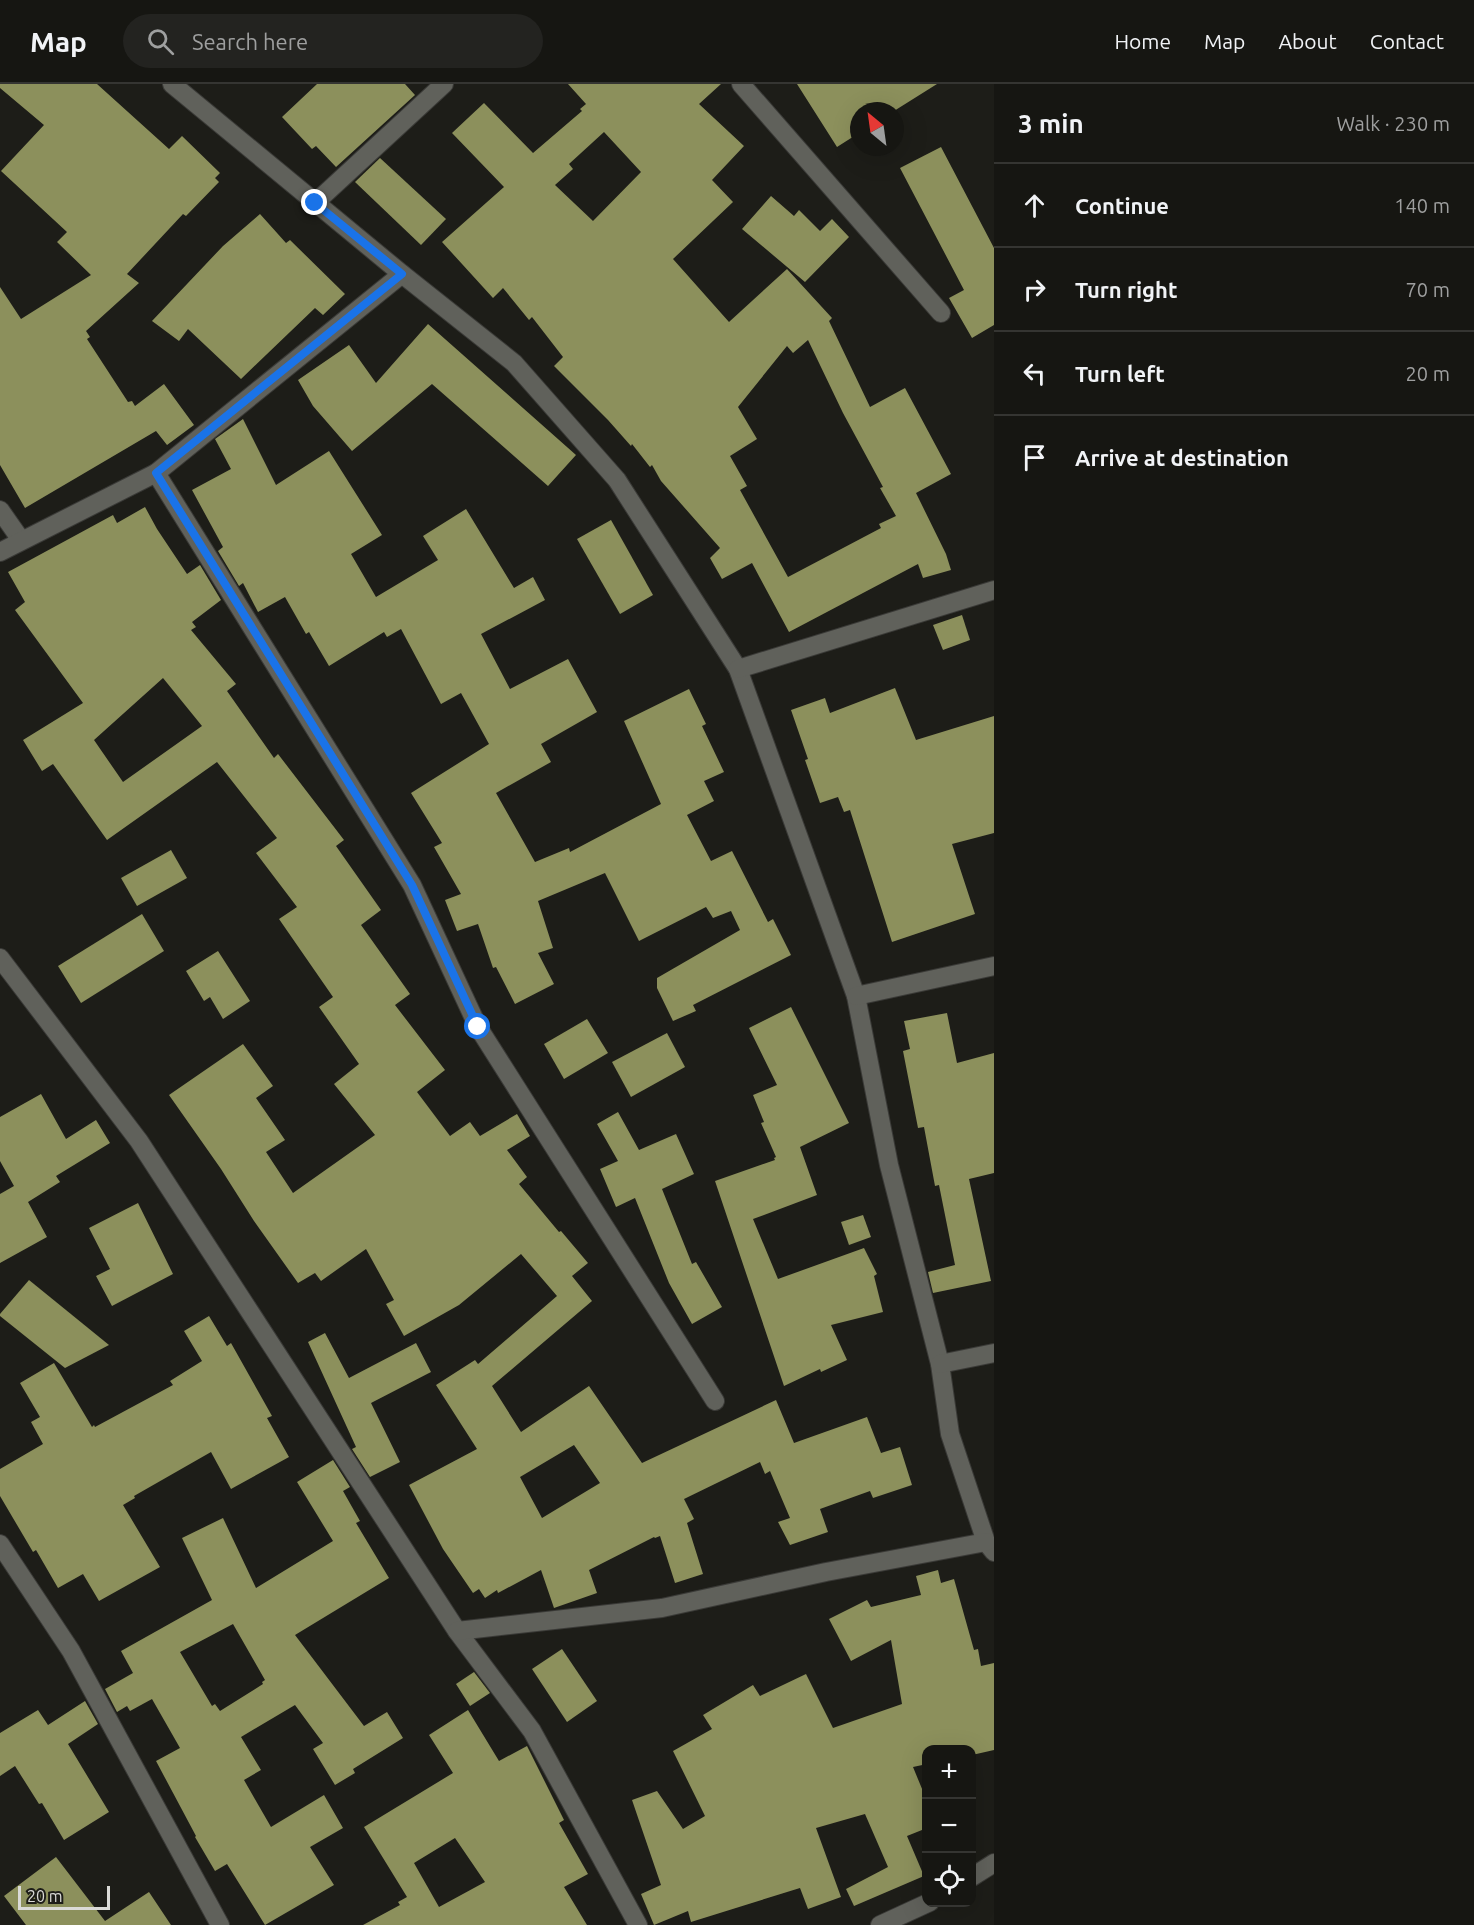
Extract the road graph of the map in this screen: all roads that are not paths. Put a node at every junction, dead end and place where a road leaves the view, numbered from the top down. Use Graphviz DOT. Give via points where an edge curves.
graph roads {
  1 [pos="171,84"];
  2 [pos="444,84"];
  3 [pos="741,84"];
  4 [pos="315,203"];
  5 [pos="402,274"];
  6 [pos="940,313"];
  7 [pos="156,473"];
  8 [pos="0,510"];
  9 [pos="21,540"];
  10 [pos="0,552"];
  11 [pos="994,590"];
  12 [pos="738,669"];
  13 [pos="0,958"];
  14 [pos="994,966"];
  15 [pos="856,996"];
  16 [pos="994,1353"];
  17 [pos="940,1364"];
  18 [pos="715,1401"];
  19 [pos="0,1544"];
  20 [pos="990,1547"];
  21 [pos="457,1631"];
  22 [pos="994,1863"];
  23 [pos="976,1874"];
  24 [pos="922,1906"];
  25 [pos="220,1925"];
  26 [pos="638,1925"];
  27 [pos="880,1925"];
  1 -- 4 [label="street"];
  2 -- 4 [label="street"];
  3 -- 6 [label="street"];
  4 -- 5 [label="street"];
  5 -- 7 [label="street"];
  5 -- 12 [label="street" via="514,363 617,480"];
  7 -- 9 [label="street"];
  7 -- 18 [label="street" via="412,885 478,1027"];
  8 -- 9 [label="street"];
  9 -- 10 [label="street"];
  11 -- 12 [label="street"];
  12 -- 15 [label="street"];
  13 -- 21 [label="street" via="140,1141"];
  14 -- 15 [label="street"];
  15 -- 17 [label="street" via="889,1165"];
  16 -- 17 [label="street"];
  17 -- 20 [label="street" via="950,1434"];
  19 -- 25 [label="street" via="71,1651"];
  20 -- 21 [label="street" via="826,1572 662,1608"];
  21 -- 26 [label="street" via="532,1731"];
  22 -- 23 [label="street"];
  24 -- 27 [label="street"];
}
